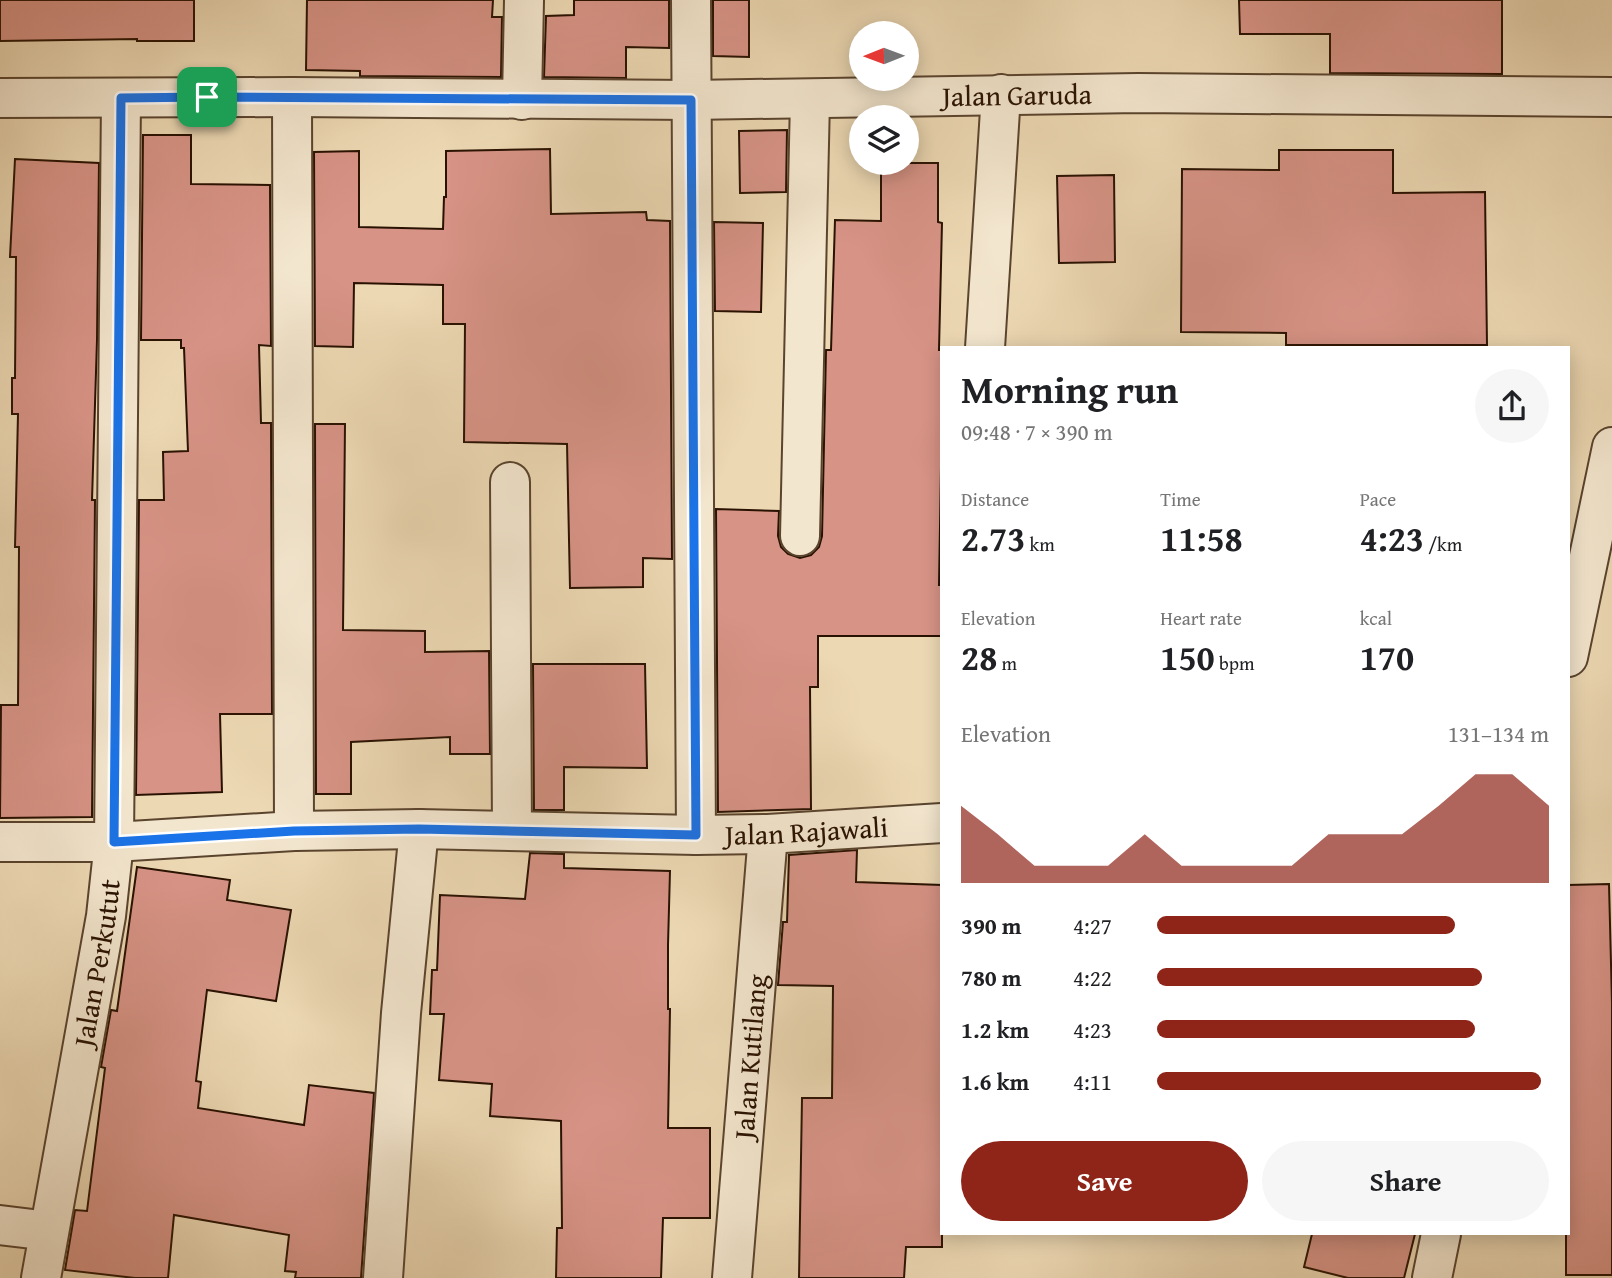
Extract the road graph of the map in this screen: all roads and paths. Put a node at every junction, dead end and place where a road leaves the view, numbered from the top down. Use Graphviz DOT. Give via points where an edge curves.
graph roads {
  1 [pos="524,0"];
  2 [pos="691,0"];
  3 [pos="1001,94"];
  4 [pos="292,97"];
  5 [pos="1612,97"];
  6 [pos="0,98"];
  7 [pos="121,98"];
  8 [pos="522,100"];
  9 [pos="691,100"];
  10 [pos="810,100"];
  11 [pos="985,346"];
  12 [pos="1612,447"];
  13 [pos="510,482"];
  14 [pos="800,536"];
  15 [pos="1570,647"];
  16 [pos="940,823"];
  17 [pos="419,829"];
  18 [pos="512,830"];
  19 [pos="294,831"];
  20 [pos="768,834"];
  21 [pos="696,835"];
  22 [pos="0,842"];
  23 [pos="114,842"];
  24 [pos="0,1225"];
  25 [pos="49,1231"];
  26 [pos="1441,1235"];
  27 [pos="41,1278"];
  28 [pos="383,1278"];
  29 [pos="732,1278"];
  30 [pos="1432,1278"];
  1 -- 8 [label="street"];
  2 -- 9 [label="street"];
  3 -- 5 [label="street, Jalan Garuda"];
  3 -- 10 [label="street, Jalan Garuda"];
  3 -- 11 [label="street"];
  4 -- 7 [label="street, Jalan Garuda"];
  4 -- 8 [label="street, Jalan Garuda"];
  4 -- 19 [label="street"];
  6 -- 7 [label="street, Jalan Garuda"];
  7 -- 23 [label="street, Jalan Perkutut"];
  8 -- 9 [label="street, Jalan Garuda"];
  9 -- 10 [label="street, Jalan Garuda"];
  9 -- 21 [label="street"];
  10 -- 14 [label="street"];
  12 -- 15 [label="street"];
  13 -- 18 [label="street"];
  16 -- 20 [label="street, Jalan Rajawali"];
  17 -- 18 [label="street, Jalan Rajawali"];
  17 -- 19 [label="street, Jalan Rajawali"];
  17 -- 28 [label="street"];
  18 -- 21 [label="street, Jalan Rajawali"];
  19 -- 23 [label="street, Jalan Rajawali"];
  20 -- 21 [label="street, Jalan Rajawali"];
  20 -- 29 [label="street, Jalan Kutilang"];
  22 -- 23 [label="street, Jalan Rajawali"];
  23 -- 25 [label="street, Jalan Perkutut" via="106,916"];
  24 -- 25 [label="street"];
  25 -- 27 [label="street, Jalan Perkutut"];
  26 -- 30 [label="street"];
}
